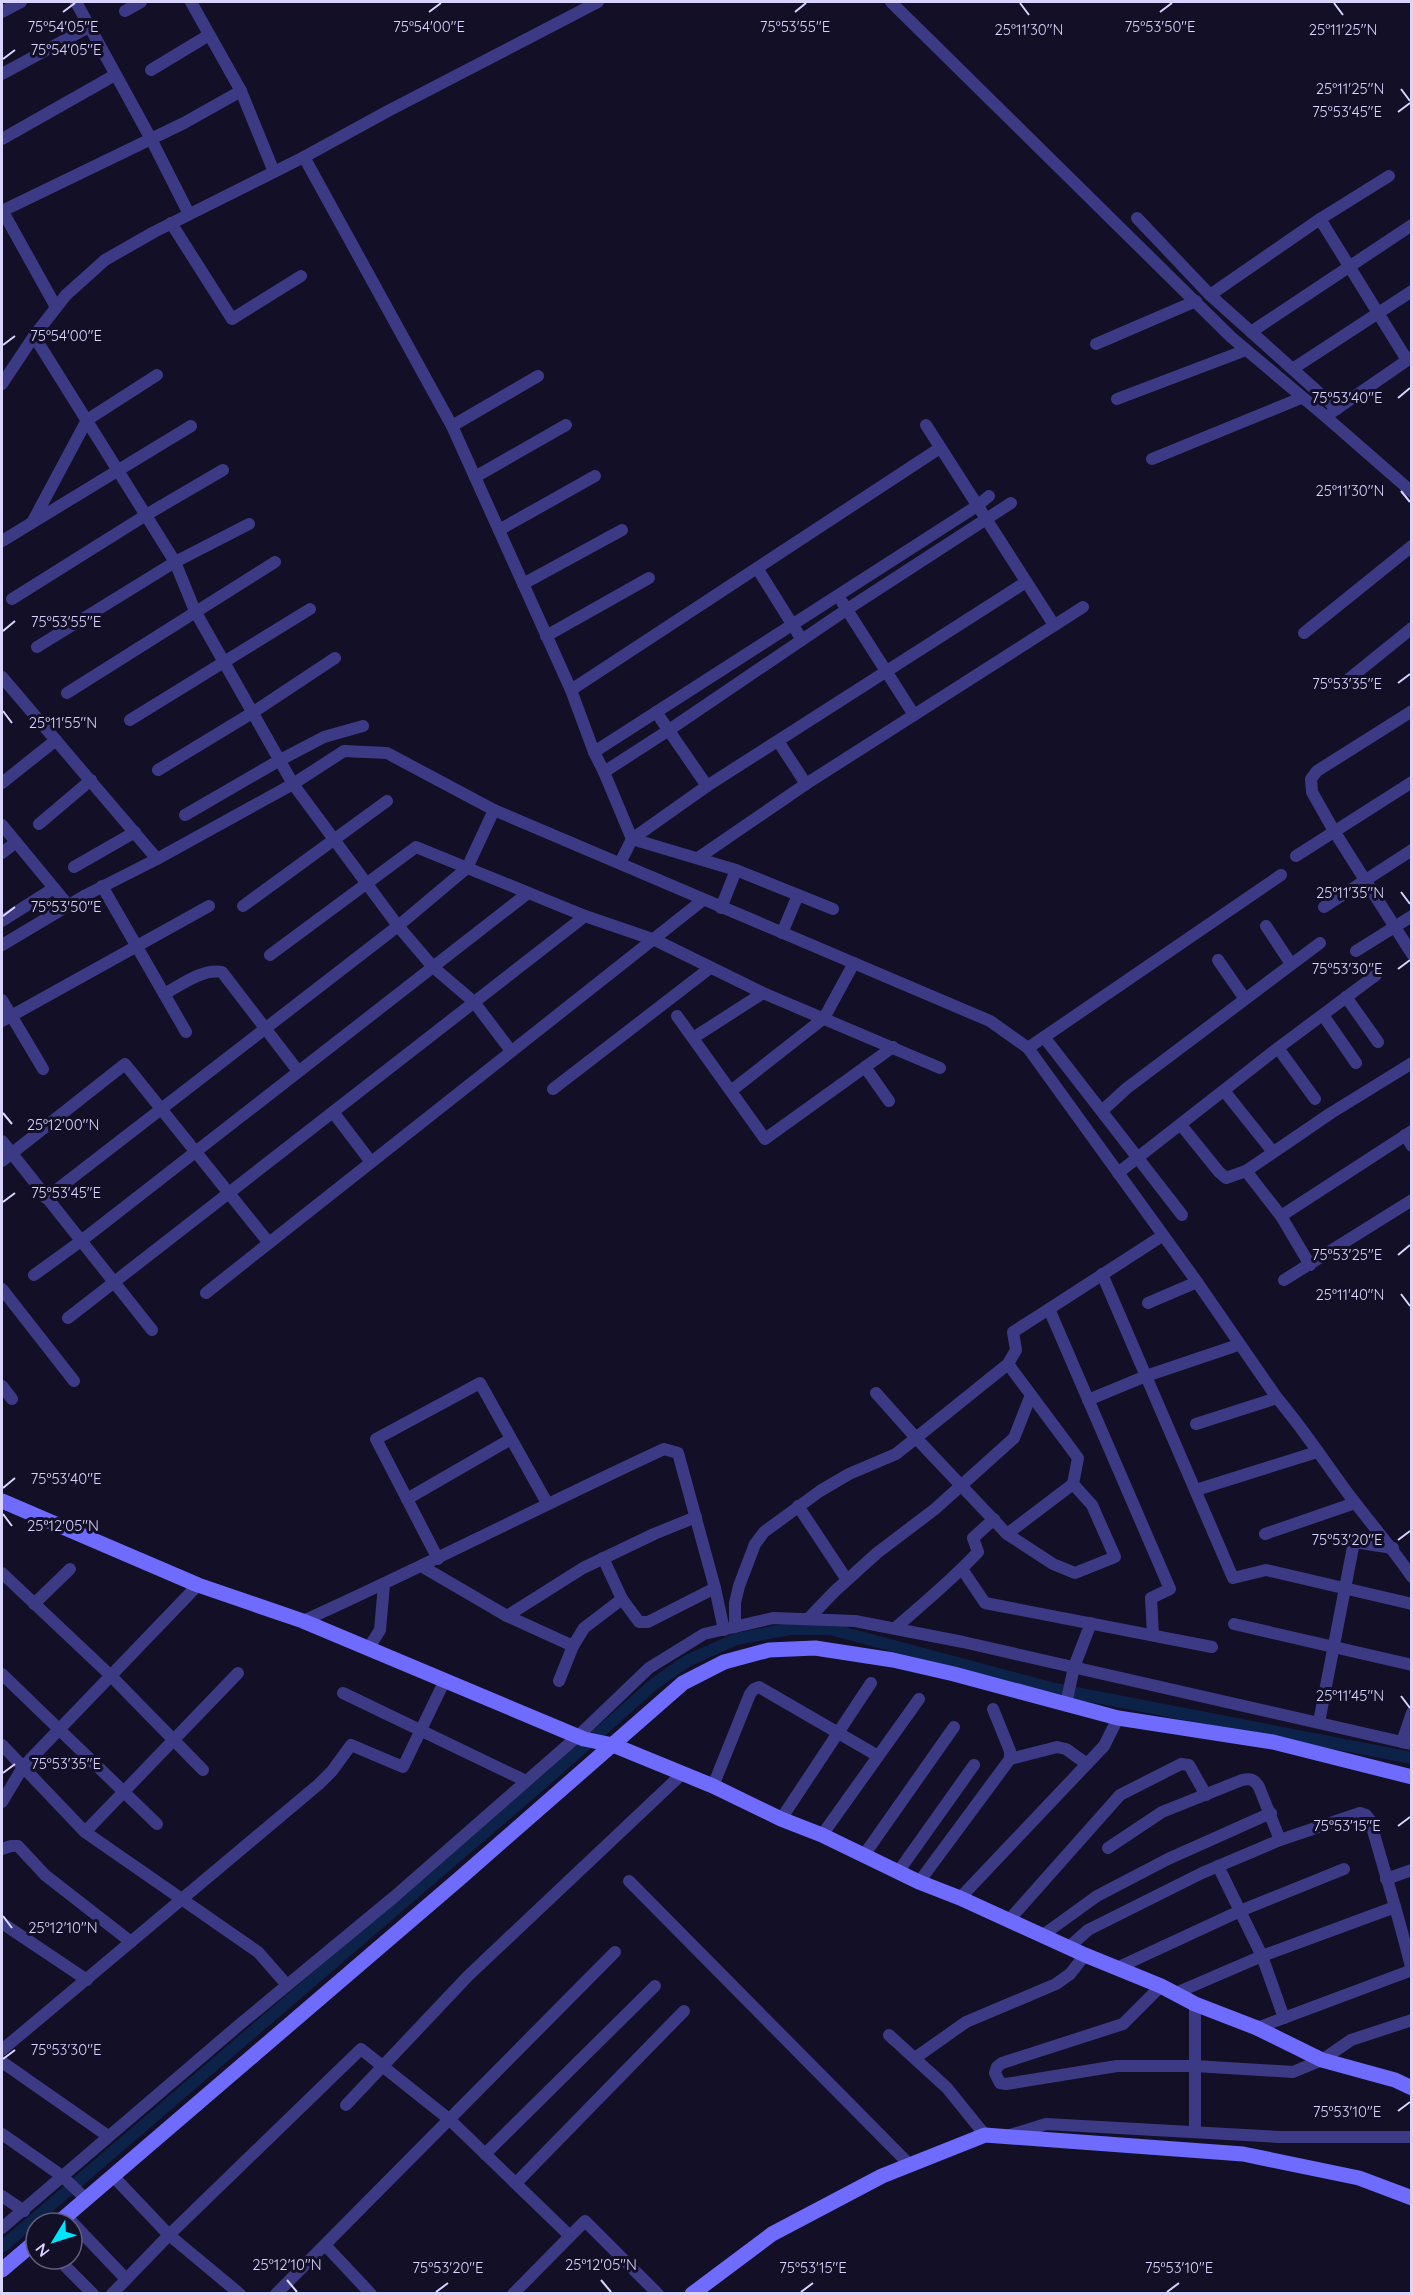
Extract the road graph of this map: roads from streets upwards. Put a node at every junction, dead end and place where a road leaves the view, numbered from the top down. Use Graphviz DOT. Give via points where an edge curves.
graph roads {
  1 [pos="21,2"];
  2 [pos="76,2"];
  3 [pos="141,2"];
  4 [pos="191,2"];
  5 [pos="598,2"];
  6 [pos="891,2"];
  7 [pos="125,10"];
  8 [pos="2,12"];
  9 [pos="89,27"];
  10 [pos="209,35"];
  11 [pos="151,70"];
  12 [pos="2,74"];
  13 [pos="115,75"];
  14 [pos="241,91"];
  15 [pos="2,139"];
  16 [pos="152,139"];
  17 [pos="304,157"];
  18 [pos="274,172"];
  19 [pos="1389,176"];
  20 [pos="2,211"];
  21 [pos="189,214"];
  22 [pos="1137,218"];
  23 [pos="1320,219"];
  24 [pos="171,223"];
  25 [pos="1412,225"];
  26 [pos="1349,266"];
  27 [pos="301,276"];
  28 [pos="1412,291"];
  29 [pos="1210,295"];
  30 [pos="1196,301"];
  31 [pos="56,307"];
  32 [pos="1378,312"];
  33 [pos="1251,332"];
  34 [pos="34,336"];
  35 [pos="1096,344"];
  36 [pos="1246,350"];
  37 [pos="1409,358"];
  38 [pos="1294,368"];
  39 [pos="157,375"];
  40 [pos="538,376"];
  41 [pos="2,384"];
  42 [pos="1301,398"];
  43 [pos="1117,399"];
  44 [pos="1337,409"];
  45 [pos="1326,417"];
  46 [pos="87,420"];
  47 [pos="566,425"];
  48 [pos="926,425"];
  49 [pos="191,426"];
  50 [pos="452,426"];
  51 [pos="940,448"];
  52 [pos="1152,459"];
  53 [pos="223,470"];
  54 [pos="119,471"];
  55 [pos="595,476"];
  56 [pos="475,477"];
  57 [pos="1412,492"];
  58 [pos="989,496"];
  59 [pos="1011,503"];
  60 [pos="977,506"];
  61 [pos="146,515"];
  62 [pos="986,519"];
  63 [pos="33,522"];
  64 [pos="249,524"];
  65 [pos="499,530"];
  66 [pos="622,530"];
  67 [pos="2,540"];
  68 [pos="1412,546"];
  69 [pos="175,562"];
  70 [pos="275,562"];
  71 [pos="757,568"];
  72 [pos="649,579"];
  73 [pos="1026,582"];
  74 [pos="523,584"];
  75 [pos="838,595"];
  76 [pos="12,599"];
  77 [pos="1083,607"];
  78 [pos="310,609"];
  79 [pos="846,609"];
  80 [pos="195,611"];
  81 [pos="792,624"];
  82 [pos="1054,625"];
  83 [pos="1412,628"];
  84 [pos="1304,633"];
  85 [pos="546,636"];
  86 [pos="802,640"];
  87 [pos="38,647"];
  88 [pos="335,658"];
  89 [pos="224,661"];
  90 [pos="886,671"];
  91 [pos="2,677"];
  92 [pos="1344,683"];
  93 [pos="571,690"];
  94 [pos="67,693"];
  95 [pos="1412,711"];
  96 [pos="656,712"];
  97 [pos="252,713"];
  98 [pos="914,715"];
  99 [pos="130,720"];
  100 [pos="363,726"];
  101 [pos="669,730"];
  102 [pos="56,740"];
  103 [pos="778,741"];
  104 [pos="594,752"];
  105 [pos="158,770"];
  106 [pos="286,772"];
  107 [pos="604,772"];
  108 [pos="91,780"];
  109 [pos="1412,782"];
  110 [pos="2,783"];
  111 [pos="806,784"];
  112 [pos="707,786"];
  113 [pos="387,801"];
  114 [pos="494,810"];
  115 [pos="185,815"];
  116 [pos="39,824"];
  117 [pos="2,825"];
  118 [pos="1334,831"];
  119 [pos="135,832"];
  120 [pos="333,840"];
  121 [pos="16,842"];
  122 [pos="1412,850"];
  123 [pos="625,851"];
  124 [pos="2,853"];
  125 [pos="152,853"];
  126 [pos="1296,856"];
  127 [pos="699,858"];
  128 [pos="74,867"];
  129 [pos="467,868"];
  130 [pos="736,870"];
  131 [pos="1281,875"];
  132 [pos="1366,880"];
  133 [pos="365,884"];
  134 [pos="102,886"];
  135 [pos="528,893"];
  136 [pos="798,895"];
  137 [pos="61,897"];
  138 [pos="724,899"];
  139 [pos="704,900"];
  140 [pos="209,906"];
  141 [pos="243,906"];
  142 [pos="1324,907"];
  143 [pos="833,909"];
  144 [pos="585,916"];
  145 [pos="1412,916"];
  146 [pos="2,921"];
  147 [pos="786,925"];
  148 [pos="398,926"];
  149 [pos="1266,926"];
  150 [pos="1396,926"];
  151 [pos="655,940"];
  152 [pos="1320,943"];
  153 [pos="2,945"];
  154 [pos="136,945"];
  155 [pos="1356,951"];
  156 [pos="1412,954"];
  157 [pos="270,955"];
  158 [pos="1218,960"];
  159 [pos="854,963"];
  160 [pos="1291,964"];
  161 [pos="433,967"];
  162 [pos="710,968"];
  163 [pos="1376,975"];
  164 [pos="763,993"];
  165 [pos="164,994"];
  166 [pos="1346,997"];
  167 [pos="1245,999"];
  168 [pos="2,1000"];
  169 [pos="474,1002"];
  170 [pos="1323,1015"];
  171 [pos="677,1016"];
  172 [pos="6,1018"];
  173 [pos="824,1018"];
  174 [pos="265,1027"];
  175 [pos="186,1032"];
  176 [pos="693,1038"];
  177 [pos="1036,1042"];
  178 [pos="1378,1042"];
  179 [pos="893,1047"];
  180 [pos="1278,1048"];
  181 [pos="511,1051"];
  182 [pos="1356,1063"];
  183 [pos="1412,1063"];
  184 [pos="865,1067"];
  185 [pos="940,1068"];
  186 [pos="43,1069"];
  187 [pos="298,1071"];
  188 [pos="554,1089"];
  189 [pos="731,1091"];
  190 [pos="1225,1092"];
  191 [pos="1315,1099"];
  192 [pos="889,1101"];
  193 [pos="161,1109"];
  194 [pos="1103,1110"];
  195 [pos="333,1112"];
  196 [pos="1181,1125"];
  197 [pos="1409,1137"];
  198 [pos="2,1141"];
  199 [pos="195,1152"];
  200 [pos="1273,1152"];
  201 [pos="6,1158"];
  202 [pos="371,1162"];
  203 [pos="1127,1166"];
  204 [pos="1246,1171"];
  205 [pos="229,1194"];
  206 [pos="46,1198"];
  207 [pos="1412,1200"];
  208 [pos="1182,1215"];
  209 [pos="1281,1216"];
  210 [pos="1162,1236"];
  211 [pos="81,1241"];
  212 [pos="269,1243"];
  213 [pos="1310,1265"];
  214 [pos="1102,1274"];
  215 [pos="34,1275"];
  216 [pos="1284,1280"];
  217 [pos="1197,1282"];
  218 [pos="115,1283"];
  219 [pos="2,1288"];
  220 [pos="206,1293"];
  221 [pos="1148,1302"];
  222 [pos="1049,1309"];
  223 [pos="68,1318"];
  224 [pos="152,1330"];
  225 [pos="1238,1345"];
  226 [pos="1008,1364"];
  227 [pos="1146,1376"];
  228 [pos="74,1381"];
  229 [pos="2,1386"];
  230 [pos="876,1393"];
  231 [pos="1031,1395"];
  232 [pos="1277,1398"];
  233 [pos="12,1399"];
  234 [pos="1088,1400"];
  235 [pos="1196,1424"];
  236 [pos="512,1439"];
  237 [pos="916,1439"];
  238 [pos="1317,1452"];
  239 [pos="1073,1484"];
  240 [pos="963,1486"];
  241 [pos="1196,1490"];
  242 [pos="407,1499"];
  243 [pos="2,1501"];
  244 [pos="548,1503"];
  245 [pos="1355,1503"];
  246 [pos="798,1506"];
  247 [pos="696,1517"];
  248 [pos="994,1519"];
  249 [pos="1007,1534"];
  250 [pos="1265,1534"];
  251 [pos="1393,1548"];
  252 [pos="603,1558"];
  253 [pos="438,1559"];
  254 [pos="423,1567"];
  255 [pos="70,1569"];
  256 [pos="962,1569"];
  257 [pos="2,1573"];
  258 [pos="1412,1577"];
  259 [pos="847,1581"];
  260 [pos="198,1585"];
  261 [pos="384,1585"];
  262 [pos="716,1588"];
  263 [pos="1345,1588"];
  264 [pos="622,1599"];
  265 [pos="34,1604"];
  266 [pos="1412,1604"];
  267 [pos="507,1616"];
  268 [pos="808,1619"];
  269 [pos="303,1621"];
  270 [pos="1091,1623"];
  271 [pos="1234,1624"];
  272 [pos="729,1628"];
  273 [pos="895,1628"];
  274 [pos="1153,1635"];
  275 [pos="373,1640"];
  276 [pos="573,1646"];
  277 [pos="1212,1647"];
  278 [pos="1333,1647"];
  279 [pos="1412,1665"];
  280 [pos="1074,1667"];
  281 [pos="238,1673"];
  282 [pos="2,1674"];
  283 [pos="110,1675"];
  284 [pos="445,1680"];
  285 [pos="559,1681"];
  286 [pos="871,1683"];
  287 [pos="343,1693"];
  288 [pos="1068,1696"];
  289 [pos="919,1699"];
  290 [pos="993,1709"];
  291 [pos="1412,1713"];
  292 [pos="1118,1718"];
  293 [pos="1318,1722"];
  294 [pos="954,1727"];
  295 [pos="59,1729"];
  296 [pos="420,1729"];
  297 [pos="838,1731"];
  298 [pos="173,1738"];
  299 [pos="581,1738"];
  300 [pos="1407,1743"];
  301 [pos="2,1745"];
  302 [pos="608,1745"];
  303 [pos="878,1756"];
  304 [pos="1010,1759"];
  305 [pos="1087,1764"];
  306 [pos="974,1765"];
  307 [pos="23,1767"];
  308 [pos="203,1770"];
  309 [pos="683,1773"];
  310 [pos="1412,1777"];
  311 [pos="526,1781"];
  312 [pos="713,1786"];
  313 [pos="123,1791"];
  314 [pos="1206,1795"];
  315 [pos="2,1802"];
  316 [pos="1271,1813"];
  317 [pos="781,1819"];
  318 [pos="157,1824"];
  319 [pos="85,1832"];
  320 [pos="822,1835"];
  321 [pos="1280,1839"];
  322 [pos="1108,1848"];
  323 [pos="2,1849"];
  324 [pos="864,1855"];
  325 [pos="1218,1866"];
  326 [pos="1344,1869"];
  327 [pos="1412,1870"];
  328 [pos="898,1872"];
  329 [pos="1386,1880"];
  330 [pos="629,1881"];
  331 [pos="920,1882"];
  332 [pos="960,1898"];
  333 [pos="183,1900"];
  334 [pos="1395,1907"];
  335 [pos="1240,1911"];
  336 [pos="1009,1920"];
  337 [pos="2,1923"];
  338 [pos="1043,1935"];
  339 [pos="131,1942"];
  340 [pos="1069,1947"];
  341 [pos="615,1952"];
  342 [pos="1085,1955"];
  343 [pos="1262,1956"];
  344 [pos="1117,1968"];
  345 [pos="1411,1970"];
  346 [pos="87,1980"];
  347 [pos="287,1985"];
  348 [pos="655,1986"];
  349 [pos="1161,1986"];
  350 [pos="1176,1993"];
  351 [pos="1195,2004"];
  352 [pos="684,2011"];
  353 [pos="1284,2018"];
  354 [pos="1412,2020"];
  355 [pos="1257,2028"];
  356 [pos="889,2035"];
  357 [pos="2,2050"];
  358 [pos="915,2058"];
  359 [pos="1322,2060"];
  360 [pos="2,2062"];
  361 [pos="1195,2066"];
  362 [pos="382,2067"];
  363 [pos="1412,2088"];
  364 [pos="345,2105"];
  365 [pos="450,2120"];
  366 [pos="1195,2132"];
  367 [pos="2,2134"];
  368 [pos="985,2135"];
  369 [pos="108,2136"];
  370 [pos="1009,2136"];
  371 [pos="1412,2137"];
  372 [pos="485,2154"];
  373 [pos="910,2165"];
  374 [pos="113,2176"];
  375 [pos="65,2178"];
  376 [pos="516,2183"];
  377 [pos="2,2196"];
  378 [pos="83,2196"];
  379 [pos="1412,2198"];
  380 [pos="24,2211"];
  381 [pos="69,2211"];
  382 [pos="2,2228"];
  383 [pos="170,2235"];
  384 [pos="570,2236"];
  385 [pos="84,2240"];
  386 [pos="325,2245"];
  387 [pos="24,2251"];
  388 [pos="2,2270"];
  389 [pos="70,2271"];
  390 [pos="126,2279"];
  391 [pos="93,2294"];
  392 [pos="112,2294"];
  393 [pos="240,2294"];
  394 [pos="276,2294"];
  395 [pos="371,2294"];
  396 [pos="513,2294"];
  397 [pos="658,2294"];
  398 [pos="692,2294"];
  1 -- 8 [label="street"];
  2 -- 9 [label="street"];
  3 -- 7 [label="street"];
  4 -- 10 [label="street"];
  5 -- 17 [label="street"];
  6 -- 30 [label="street"];
  9 -- 12 [label="street"];
  9 -- 13 [label="street"];
  10 -- 11 [label="street"];
  10 -- 14 [label="street"];
  13 -- 15 [label="street"];
  13 -- 16 [label="street"];
  14 -- 16 [label="street"];
  14 -- 18 [label="street"];
  16 -- 20 [label="street"];
  16 -- 21 [label="street"];
  17 -- 18 [label="street"];
  17 -- 50 [label="street"];
  18 -- 21 [label="street"];
  19 -- 23 [label="street"];
  20 -- 31 [label="street"];
  21 -- 24 [label="street"];
  22 -- 29 [label="street"];
  23 -- 26 [label="street"];
  23 -- 29 [label="street"];
  24 -- 27 [label="street" via="231,319"];
  24 -- 31 [label="street" via="105,260"];
  25 -- 26 [label="street"];
  26 -- 32 [label="street"];
  26 -- 33 [label="street"];
  28 -- 32 [label="street"];
  29 -- 33 [label="street"];
  30 -- 35 [label="street"];
  30 -- 36 [label="street"];
  31 -- 34 [label="street"];
  32 -- 37 [label="street"];
  32 -- 38 [label="street"];
  33 -- 38 [label="street"];
  34 -- 41 [label="street"];
  34 -- 46 [label="street"];
  36 -- 42 [label="street"];
  36 -- 43 [label="street"];
  37 -- 44 [label="street"];
  38 -- 44 [label="street"];
  39 -- 46 [label="street"];
  40 -- 50 [label="street"];
  42 -- 45 [label="street"];
  42 -- 52 [label="street"];
  44 -- 45 [label="street"];
  45 -- 57 [label="street"];
  46 -- 54 [label="street"];
  46 -- 63 [label="street"];
  47 -- 56 [label="street"];
  48 -- 51 [label="street"];
  49 -- 54 [label="street"];
  50 -- 56 [label="street"];
  51 -- 60 [label="street"];
  51 -- 71 [label="street"];
  53 -- 61 [label="street"];
  54 -- 61 [label="street"];
  54 -- 63 [label="street"];
  55 -- 65 [label="street"];
  56 -- 65 [label="street"];
  58 -- 60 [label="street"];
  59 -- 62 [label="street"];
  60 -- 62 [label="street"];
  60 -- 75 [label="street"];
  61 -- 69 [label="street"];
  61 -- 76 [label="street"];
  62 -- 73 [label="street"];
  62 -- 79 [label="street"];
  63 -- 67 [label="street"];
  64 -- 69 [label="street"];
  65 -- 74 [label="street"];
  66 -- 74 [label="street"];
  68 -- 84 [label="street"];
  69 -- 80 [label="street"];
  69 -- 87 [label="street"];
  70 -- 80 [label="street"];
  71 -- 81 [label="street"];
  71 -- 93 [label="street"];
  72 -- 85 [label="street"];
  73 -- 82 [label="street"];
  73 -- 90 [label="street"];
  74 -- 85 [label="street"];
  75 -- 79 [label="street"];
  75 -- 81 [label="street"];
  77 -- 82 [label="street"];
  78 -- 89 [label="street"];
  79 -- 86 [label="street"];
  79 -- 90 [label="street"];
  80 -- 89 [label="street"];
  80 -- 94 [label="street"];
  81 -- 86 [label="street"];
  81 -- 96 [label="street"];
  82 -- 98 [label="street"];
  83 -- 92 [label="street"];
  85 -- 93 [label="street"];
  86 -- 101 [label="street"];
  88 -- 97 [label="street"];
  89 -- 97 [label="street"];
  89 -- 99 [label="street"];
  90 -- 98 [label="street"];
  90 -- 103 [label="street"];
  91 -- 102 [label="street"];
  93 -- 104 [label="street"];
  95 -- 118 [label="street" via="1317,771 1311,779 1312,792"];
  96 -- 101 [label="street"];
  96 -- 104 [label="street"];
  97 -- 105 [label="street"];
  97 -- 106 [label="street"];
  98 -- 111 [label="street"];
  100 -- 106 [label="street" via="324,738"];
  101 -- 107 [label="street"];
  101 -- 112 [label="street"];
  102 -- 108 [label="street"];
  102 -- 110 [label="street"];
  103 -- 111 [label="street"];
  103 -- 112 [label="street"];
  104 -- 107 [label="street"];
  106 -- 114 [label="street" via="344,751 387,753"];
  106 -- 115 [label="street"];
  106 -- 120 [label="street"];
  106 -- 125 [label="street"];
  107 -- 123 [label="street"];
  108 -- 116 [label="street"];
  108 -- 119 [label="street"];
  109 -- 118 [label="street"];
  111 -- 127 [label="street"];
  112 -- 123 [label="street"];
  113 -- 120 [label="street"];
  114 -- 123 [label="street"];
  114 -- 129 [label="street"];
  117 -- 121 [label="street"];
  118 -- 126 [label="street"];
  118 -- 132 [label="street"];
  119 -- 125 [label="street"];
  119 -- 128 [label="street"];
  120 -- 133 [label="street"];
  120 -- 141 [label="street"];
  121 -- 124 [label="street"];
  121 -- 137 [label="street"];
  122 -- 132 [label="street"];
  123 -- 127 [label="street"];
  123 -- 139 [label="street"];
  125 -- 134 [label="street"];
  127 -- 130 [label="street"];
  129 -- 133 [label="street" via="416,847"];
  129 -- 135 [label="street"];
  129 -- 148 [label="street"];
  130 -- 136 [label="street"];
  130 -- 138 [label="street"];
  131 -- 177 [label="street"];
  132 -- 142 [label="street"];
  132 -- 150 [label="street"];
  133 -- 148 [label="street"];
  133 -- 157 [label="street"];
  134 -- 137 [label="street"];
  134 -- 154 [label="street"];
  135 -- 144 [label="street"];
  135 -- 161 [label="street"];
  136 -- 143 [label="street"];
  136 -- 147 [label="street"];
  137 -- 146 [label="street"];
  137 -- 153 [label="street"];
  138 -- 139 [label="street"];
  138 -- 147 [label="street"];
  139 -- 151 [label="street"];
  140 -- 154 [label="street"];
  144 -- 151 [label="street"];
  144 -- 169 [label="street"];
  145 -- 150 [label="street"];
  147 -- 159 [label="street"];
  148 -- 161 [label="street"];
  148 -- 174 [label="street"];
  149 -- 160 [label="street"];
  150 -- 155 [label="street"];
  150 -- 156 [label="street"];
  151 -- 162 [label="street"];
  151 -- 181 [label="street"];
  152 -- 160 [label="street"];
  154 -- 165 [label="street"];
  154 -- 172 [label="street"];
  158 -- 167 [label="street"];
  159 -- 173 [label="street"];
  159 -- 177 [label="street"];
  160 -- 167 [label="street"];
  161 -- 169 [label="street"];
  161 -- 187 [label="street"];
  162 -- 164 [label="street"];
  162 -- 188 [label="street"];
  163 -- 166 [label="street"];
  164 -- 173 [label="street"];
  164 -- 176 [label="street"];
  165 -- 174 [label="street" via="205,973 222,972"];
  165 -- 175 [label="street"];
  166 -- 170 [label="street"];
  166 -- 178 [label="street"];
  167 -- 194 [label="street"];
  168 -- 172 [label="street"];
  169 -- 181 [label="street"];
  169 -- 195 [label="street"];
  170 -- 180 [label="street"];
  170 -- 182 [label="street"];
  171 -- 176 [label="street"];
  172 -- 186 [label="street"];
  173 -- 179 [label="street"];
  173 -- 189 [label="street"];
  174 -- 187 [label="street"];
  174 -- 193 [label="street"];
  176 -- 189 [label="street"];
  177 -- 194 [label="street"];
  177 -- 203 [label="street"];
  179 -- 184 [label="street"];
  179 -- 185 [label="street"];
  180 -- 190 [label="street"];
  180 -- 191 [label="street"];
  181 -- 202 [label="street"];
  183 -- 200 [label="street"];
  184 -- 189 [label="street" via="765,1139"];
  184 -- 192 [label="street"];
  187 -- 199 [label="street"];
  190 -- 196 [label="street"];
  190 -- 200 [label="street"];
  193 -- 199 [label="street"];
  193 -- 201 [label="street" via="125,1064"];
  193 -- 206 [label="street"];
  194 -- 203 [label="street"];
  195 -- 202 [label="street"];
  195 -- 205 [label="street"];
  196 -- 203 [label="street"];
  196 -- 204 [label="street" via="1227,1178"];
  197 -- 209 [label="street"];
  198 -- 201 [label="street"];
  199 -- 205 [label="street"];
  199 -- 211 [label="street"];
  200 -- 204 [label="street"];
  201 -- 206 [label="street"];
  202 -- 212 [label="street"];
  203 -- 208 [label="street"];
  203 -- 210 [label="street"];
  204 -- 209 [label="street"];
  205 -- 212 [label="street"];
  205 -- 218 [label="street"];
  206 -- 211 [label="street"];
  207 -- 213 [label="street"];
  209 -- 213 [label="street"];
  210 -- 214 [label="street"];
  210 -- 217 [label="street"];
  211 -- 215 [label="street"];
  211 -- 218 [label="street"];
  212 -- 220 [label="street"];
  213 -- 216 [label="street"];
  214 -- 222 [label="street"];
  214 -- 227 [label="street"];
  217 -- 221 [label="street"];
  217 -- 225 [label="street"];
  218 -- 223 [label="street"];
  218 -- 224 [label="street"];
  219 -- 228 [label="street"];
  222 -- 226 [label="street" via="1013,1332 1016,1350"];
  222 -- 234 [label="street"];
  225 -- 227 [label="street"];
  225 -- 232 [label="street"];
  226 -- 231 [label="street"];
  226 -- 237 [label="street"];
  227 -- 234 [label="street"];
  227 -- 241 [label="street"];
  229 -- 233 [label="street"];
  230 -- 237 [label="street"];
  231 -- 239 [label="street" via="1078,1458"];
  231 -- 240 [label="street" via="1014,1438"];
  232 -- 235 [label="street"];
  232 -- 238 [label="street"];
  234 -- 274 [label="street" via="1170,1589 1151,1598"];
  236 -- 242 [label="street"];
  236 -- 242 [label="street" via="480,1383 376,1439"];
  236 -- 244 [label="street"];
  237 -- 240 [label="street"];
  237 -- 246 [label="street" via="896,1454 849,1474"];
  238 -- 241 [label="street"];
  238 -- 245 [label="street"];
  239 -- 249 [label="street"];
  239 -- 249 [label="street" via="1092,1505 1115,1557 1075,1573 1053,1564"];
  240 -- 248 [label="street"];
  240 -- 259 [label="street"];
  241 -- 263 [label="street" via="1233,1578 1266,1570"];
  242 -- 253 [label="street"];
  243 -- 260 [label="street"];
  244 -- 247 [label="street" via="664,1449 678,1453"];
  244 -- 253 [label="street"];
  245 -- 250 [label="street"];
  245 -- 251 [label="street"];
  246 -- 259 [label="street"];
  246 -- 272 [label="street" via="764,1532 755,1544"];
  247 -- 252 [label="street"];
  247 -- 262 [label="street"];
  248 -- 249 [label="street"];
  248 -- 256 [label="street" via="973,1538 978,1552"];
  251 -- 258 [label="street"];
  251 -- 263 [label="street" via="1354,1542"];
  252 -- 264 [label="street"];
  252 -- 267 [label="street"];
  253 -- 254 [label="street"];
  254 -- 261 [label="street"];
  254 -- 267 [label="street"];
  255 -- 265 [label="street"];
  256 -- 270 [label="street" via="985,1603"];
  256 -- 273 [label="street"];
  257 -- 265 [label="street"];
  259 -- 268 [label="street"];
  260 -- 269 [label="street"];
  260 -- 283 [label="street"];
  261 -- 269 [label="street"];
  261 -- 275 [label="street"];
  262 -- 264 [label="street" via="648,1622 639,1622"];
  262 -- 272 [label="street"];
  263 -- 266 [label="street"];
  263 -- 278 [label="street"];
  264 -- 276 [label="street" via="591,1622"];
  265 -- 283 [label="street"];
  267 -- 276 [label="street"];
  268 -- 272 [label="street" via="773,1618"];
  268 -- 273 [label="street"];
  269 -- 275 [label="street"];
  270 -- 274 [label="street"];
  270 -- 280 [label="street"];
  271 -- 278 [label="street"];
  272 -- 299 [label="street" via="704,1634 649,1668"];
  273 -- 280 [label="street"];
  274 -- 277 [label="street"];
  275 -- 284 [label="street"];
  276 -- 285 [label="street"];
  278 -- 279 [label="street"];
  278 -- 293 [label="street"];
  280 -- 288 [label="street"];
  280 -- 293 [label="street"];
  281 -- 298 [label="street"];
  282 -- 295 [label="street"];
  283 -- 295 [label="street"];
  283 -- 298 [label="street"];
  284 -- 296 [label="street"];
  284 -- 299 [label="street"];
  286 -- 297 [label="street"];
  287 -- 296 [label="street"];
  288 -- 292 [label="street"];
  288 -- 302 [label="street" via="893,1660 815,1648 769,1650 724,1662 683,1683"];
  289 -- 303 [label="street"];
  290 -- 304 [label="street"];
  291 -- 300 [label="street"];
  292 -- 305 [label="street" via="1104,1746"];
  292 -- 310 [label="street" via="1252,1737"];
  293 -- 300 [label="street"];
  294 -- 324 [label="street"];
  295 -- 307 [label="street"];
  295 -- 313 [label="street"];
  296 -- 311 [label="street"];
  296 -- 333 [label="street" via="403,1767 351,1745 314,1788"];
  297 -- 303 [label="street"];
  297 -- 312 [label="street" via="764,1688 754,1689"];
  297 -- 317 [label="street"];
  298 -- 308 [label="street"];
  298 -- 313 [label="street"];
  299 -- 302 [label="street"];
  299 -- 311 [label="street"];
  301 -- 307 [label="street"];
  302 -- 309 [label="street"];
  302 -- 374 [label="street"];
  303 -- 320 [label="street"];
  304 -- 305 [label="street" via="1057,1747"];
  304 -- 331 [label="street"];
  305 -- 332 [label="street"];
  306 -- 328 [label="street"];
  307 -- 315 [label="street"];
  307 -- 319 [label="street"];
  309 -- 312 [label="street"];
  309 -- 362 [label="street" via="468,1976"];
  311 -- 347 [label="street"];
  312 -- 317 [label="street"];
  313 -- 318 [label="street"];
  313 -- 319 [label="street"];
  314 -- 316 [label="street" via="1250,1779 1256,1782"];
  314 -- 322 [label="street" via="1150,1819"];
  314 -- 336 [label="street" via="1189,1765 1181,1764 1120,1795"];
  316 -- 321 [label="street"];
  316 -- 338 [label="street" via="1168,1859 1098,1896"];
  317 -- 320 [label="street"];
  319 -- 333 [label="street"];
  320 -- 324 [label="street"];
  321 -- 325 [label="street"];
  321 -- 329 [label="street" via="1359,1813 1366,1815"];
  323 -- 339 [label="street" via="18,1846 45,1875"];
  324 -- 328 [label="street"];
  325 -- 335 [label="street"];
  325 -- 340 [label="street" via="1088,1930"];
  326 -- 335 [label="street"];
  327 -- 329 [label="street"];
  328 -- 331 [label="street"];
  329 -- 334 [label="street"];
  330 -- 373 [label="street"];
  331 -- 332 [label="street"];
  332 -- 336 [label="street"];
  333 -- 339 [label="street"];
  333 -- 347 [label="street" via="258,1952"];
  334 -- 343 [label="street"];
  334 -- 345 [label="street"];
  335 -- 343 [label="street"];
  335 -- 344 [label="street"];
  336 -- 338 [label="street"];
  337 -- 346 [label="street"];
  338 -- 340 [label="street"];
  339 -- 346 [label="street"];
  340 -- 342 [label="street"];
  341 -- 365 [label="street"];
  342 -- 344 [label="street"];
  342 -- 358 [label="street" via="1056,1984 966,2022"];
  343 -- 350 [label="street"];
  343 -- 353 [label="street"];
  344 -- 349 [label="street"];
  345 -- 353 [label="street"];
  346 -- 357 [label="street"];
  347 -- 369 [label="street"];
  348 -- 372 [label="street"];
  349 -- 350 [label="street"];
  349 -- 361 [label="street" via="1123,2024 1002,2063 997,2067 996,2078 1006,2084 1100,2068"];
  350 -- 351 [label="street"];
  351 -- 355 [label="street"];
  351 -- 361 [label="street"];
  352 -- 376 [label="street"];
  353 -- 355 [label="street"];
  354 -- 359 [label="street" via="1351,2040"];
  355 -- 359 [label="street"];
  356 -- 358 [label="street"];
  358 -- 368 [label="street" via="947,2088"];
  359 -- 361 [label="street" via="1293,2072"];
  359 -- 363 [label="street"];
  360 -- 369 [label="street"];
  361 -- 366 [label="street"];
  362 -- 364 [label="street"];
  362 -- 365 [label="street"];
  362 -- 383 [label="street" via="361,2049"];
  365 -- 372 [label="street"];
  365 -- 386 [label="street"];
  366 -- 370 [label="street" via="1046,2124"];
  366 -- 371 [label="street" via="1280,2137"];
  367 -- 375 [label="street"];
  368 -- 370 [label="street"];
  368 -- 373 [label="street"];
  369 -- 375 [label="street"];
  370 -- 379 [label="street" via="1244,2154 1359,2178"];
  372 -- 376 [label="street"];
  373 -- 398 [label="street" via="772,2234"];
  374 -- 378 [label="street"];
  374 -- 383 [label="street"];
  375 -- 378 [label="street"];
  375 -- 380 [label="street"];
  376 -- 384 [label="street"];
  377 -- 380 [label="street"];
  378 -- 381 [label="street"];
  380 -- 382 [label="street"];
  383 -- 390 [label="street"];
  383 -- 393 [label="street"];
  384 -- 396 [label="street"];
  384 -- 397 [label="street" via="585,2221"];
  385 -- 390 [label="street"];
  386 -- 394 [label="street"];
  386 -- 395 [label="street"];
  387 -- 388 [label="street"];
  389 -- 391 [label="street"];
  390 -- 392 [label="street"];
}
